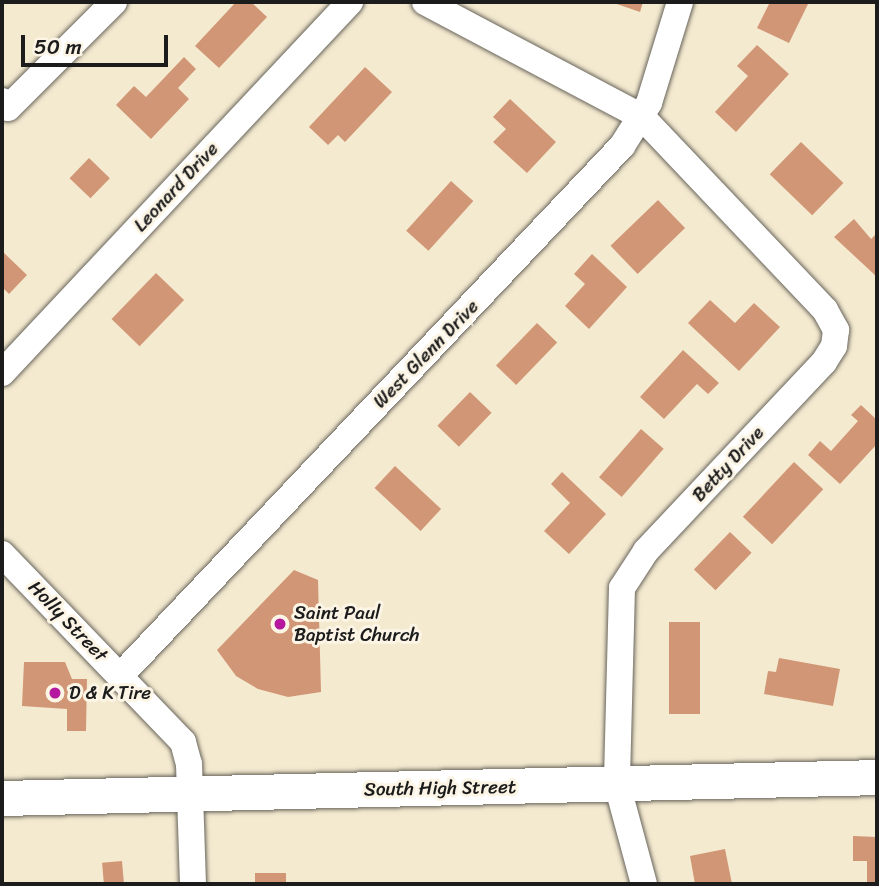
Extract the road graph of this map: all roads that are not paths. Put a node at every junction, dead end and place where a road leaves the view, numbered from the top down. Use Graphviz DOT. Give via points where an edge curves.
graph roads {
  1 [pos="114,2"];
  2 [pos="350,2"];
  3 [pos="425,2"];
  4 [pos="680,2"];
  5 [pos="2,101"];
  6 [pos="642,117"];
  7 [pos="2,373"];
  8 [pos="2,554"];
  9 [pos="121,676"];
  10 [pos="877,777"];
  11 [pos="617,784"];
  12 [pos="190,794"];
  13 [pos="2,798"];
  14 [pos="193,884"];
  15 [pos="644,884"];
  1 -- 5 [label="street" via="8,108"];
  2 -- 7 [label="street, Leonard Drive"];
  3 -- 6 [label="street"];
  4 -- 6 [label="street, West Glenn Drive"];
  6 -- 9 [label="street, West Glenn Drive" via="593,179"];
  6 -- 11 [label="street, Betty Drive" via="825,310 836,338 824,362 624,580"];
  8 -- 9 [label="street, Holly Street"];
  9 -- 12 [label="street, Holly Street" via="183,742"];
  10 -- 11 [label="main road, South High Street"];
  11 -- 12 [label="main road, South High Street"];
  11 -- 15 [label="street, Betty Drive"];
  12 -- 13 [label="main road, South High Street"];
  12 -- 14 [label="street, Holly Street"];
}
